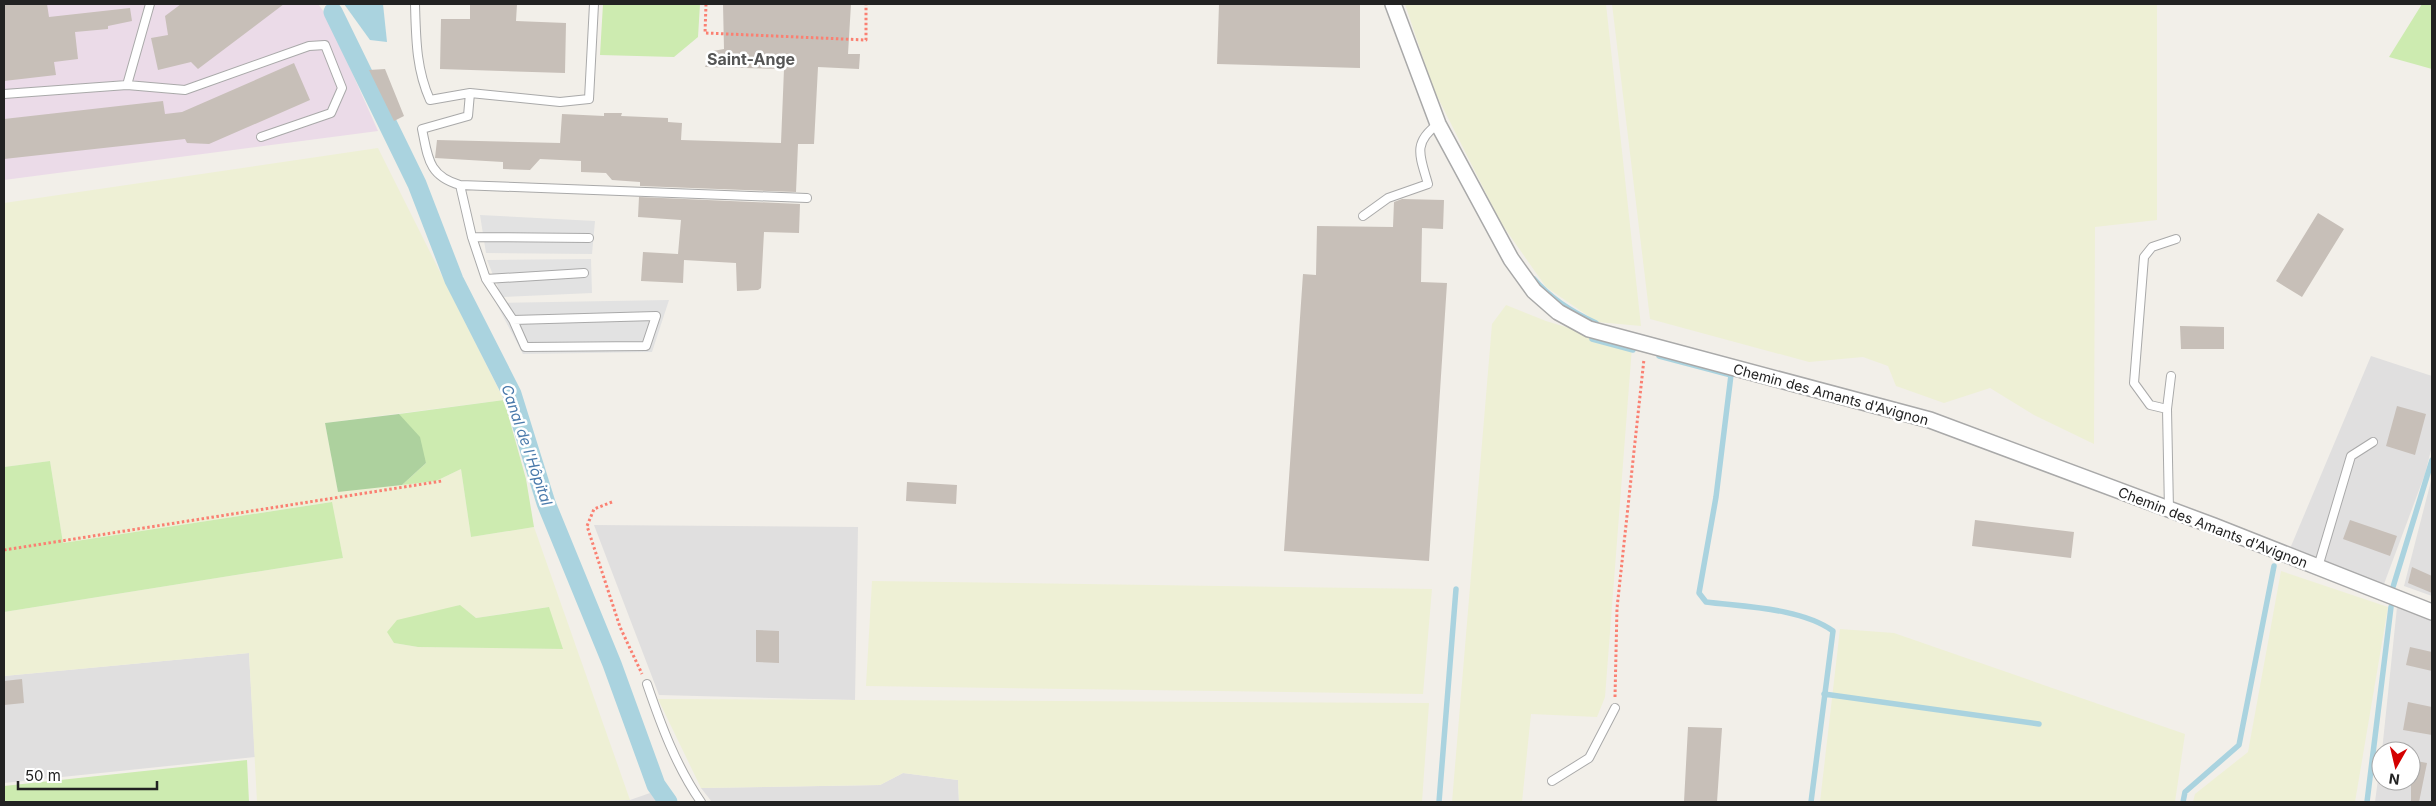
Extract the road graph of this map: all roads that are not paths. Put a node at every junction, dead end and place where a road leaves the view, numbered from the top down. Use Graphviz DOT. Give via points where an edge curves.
graph roads {
  1 [pos="150,4"];
  2 [pos="416,4"];
  3 [pos="594,4"];
  4 [pos="1393,4"];
  5 [pos="127,85"];
  6 [pos="470,93"];
  7 [pos="4,94"];
  8 [pos="1438,124"];
  9 [pos="261,137"];
  10 [pos="460,185"];
  11 [pos="807,198"];
  12 [pos="1363,216"];
  13 [pos="472,237"];
  14 [pos="590,238"];
  15 [pos="2176,240"];
  16 [pos="584,274"];
  17 [pos="486,279"];
  18 [pos="513,320"];
  19 [pos="2171,376"];
  20 [pos="2167,409"];
  21 [pos="2373,442"];
  22 [pos="2169,510"];
  23 [pos="2318,567"];
  24 [pos="2432,612"];
  25 [pos="647,684"];
  26 [pos="1615,708"];
  27 [pos="1552,781"];
  28 [pos="701,802"];
  1 -- 5 [label="lane"];
  2 -- 6 [label="lane" via="416,51 422,82 430,100"];
  3 -- 6 [label="lane" via="590,99 560,102"];
  4 -- 8 [label="street, Chemin des Amants d'Avignon"];
  5 -- 7 [label="lane"];
  5 -- 9 [label="lane" via="185,90 308,46 325,46 342,88 331,113"];
  6 -- 10 [label="lane" via="468,116 422,129 431,167 446,182"];
  8 -- 12 [label="lane" via="1426,133 1418,151 1428,184 1388,198"];
  8 -- 22 [label="street, Chemin des Amants d'Avignon" via="1491,226 1534,291 1558,312 1589,329 1930,420"];
  10 -- 11 [label="lane"];
  10 -- 13 [label="lane"];
  13 -- 14 [label="lane"];
  13 -- 17 [label="lane"];
  15 -- 20 [label="lane" via="2152,247 2144,257 2134,383 2150,404"];
  16 -- 17 [label="lane"];
  17 -- 18 [label="lane"];
  18 -- 18 [label="lane" via="646,316 656,316 646,346 525,347"];
  19 -- 20 [label="lane"];
  20 -- 22 [label="lane"];
  21 -- 23 [label="lane" via="2351,456"];
  22 -- 23 [label="street, Chemin des Amants d'Avignon"];
  23 -- 24 [label="street, Chemin des Amants d'Avignon"];
  25 -- 28 [label="lane" via="687,782"];
  26 -- 27 [label="lane" via="1589,758"];
}
